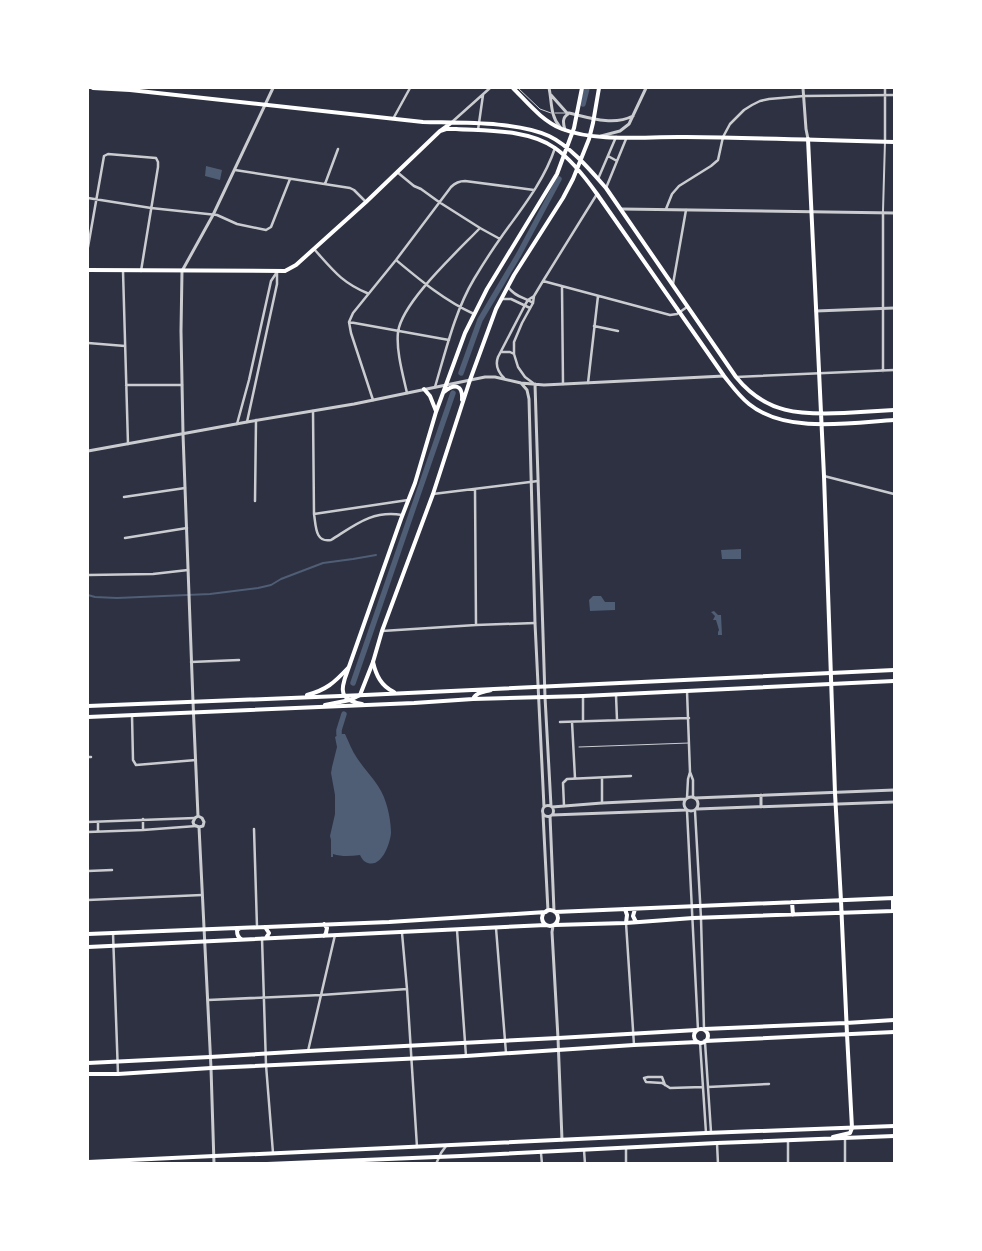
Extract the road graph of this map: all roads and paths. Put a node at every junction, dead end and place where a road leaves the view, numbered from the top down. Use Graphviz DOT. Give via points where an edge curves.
graph roads {
  1 [pos="93,88"];
  2 [pos="273,88"];
  3 [pos="410,88"];
  4 [pos="490,88"];
  5 [pos="513,88"];
  6 [pos="518,88"];
  7 [pos="549,88"];
  8 [pos="582,88"];
  9 [pos="598,88"];
  10 [pos="646,88"];
  11 [pos="804,88"];
  12 [pos="885,88"];
  13 [pos="483,95"];
  14 [pos="551,95"];
  15 [pos="885,95"];
  16 [pos="894,95"];
  17 [pos="804,96"];
  18 [pos="265,105"];
  19 [pos="552,113"];
  20 [pos="568,113"];
  21 [pos="633,116"];
  22 [pos="394,119"];
  23 [pos="451,123"];
  24 [pos="479,124"];
  25 [pos="560,128"];
  26 [pos="478,130"];
  27 [pos="565,130"];
  28 [pos="440,131"];
  29 [pos="601,137"];
  30 [pos="616,137"];
  31 [pos="627,137"];
  32 [pos="723,137"];
  33 [pos="808,139"];
  34 [pos="885,141"];
  35 [pos="894,142"];
  36 [pos="555,148"];
  37 [pos="338,149"];
  38 [pos="608,156"];
  39 [pos="617,161"];
  40 [pos="235,170"];
  41 [pos="398,172"];
  42 [pos="290,179"];
  43 [pos="598,179"];
  44 [pos="325,184"];
  45 [pos="606,188"];
  46 [pos="534,190"];
  47 [pos="597,194"];
  48 [pos="88,198"];
  49 [pos="95,199"];
  50 [pos="366,202"];
  51 [pos="439,202"];
  52 [pos="151,208"];
  53 [pos="621,209"];
  54 [pos="666,209"];
  55 [pos="686,210"];
  56 [pos="812,212"];
  57 [pos="884,212"];
  58 [pos="894,212"];
  59 [pos="213,215"];
  60 [pos="480,228"];
  61 [pos="500,239"];
  62 [pos="88,247"];
  63 [pos="314,249"];
  64 [pos="396,260"];
  65 [pos="658,262"];
  66 [pos="650,268"];
  67 [pos="88,270"];
  68 [pos="123,270"];
  69 [pos="141,271"];
  70 [pos="182,271"];
  71 [pos="277,272"];
  72 [pos="543,281"];
  73 [pos="426,284"];
  74 [pos="673,284"];
  75 [pos="508,287"];
  76 [pos="562,287"];
  77 [pos="368,293"];
  78 [pos="534,296"];
  79 [pos="598,296"];
  80 [pos="500,300"];
  81 [pos="528,300"];
  82 [pos="533,303"];
  83 [pos="525,305"];
  84 [pos="688,307"];
  85 [pos="460,308"];
  86 [pos="530,308"];
  87 [pos="883,308"];
  88 [pos="894,308"];
  89 [pos="816,311"];
  90 [pos="680,312"];
  91 [pos="474,314"];
  92 [pos="262,320"];
  93 [pos="269,321"];
  94 [pos="349,322"];
  95 [pos="594,326"];
  96 [pos="398,330"];
  97 [pos="618,331"];
  98 [pos="449,340"];
  99 [pos="88,343"];
  100 [pos="714,345"];
  101 [pos="125,346"];
  102 [pos="706,349"];
  103 [pos="500,352"];
  104 [pos="514,354"];
  105 [pos="894,370"];
  106 [pos="883,371"];
  107 [pos="819,373"];
  108 [pos="724,376"];
  109 [pos="736,377"];
  110 [pos="504,379"];
  111 [pos="249,380"];
  112 [pos="470,380"];
  113 [pos="256,382"];
  114 [pos="520,383"];
  115 [pos="588,383"];
  116 [pos="535,384"];
  117 [pos="563,384"];
  118 [pos="126,385"];
  119 [pos="182,385"];
  120 [pos="446,385"];
  121 [pos="435,387"];
  122 [pos="424,389"];
  123 [pos="406,393"];
  124 [pos="443,393"];
  125 [pos="373,400"];
  126 [pos="461,407"];
  127 [pos="894,410"];
  128 [pos="313,412"];
  129 [pos="436,412"];
  130 [pos="820,414"];
  131 [pos="256,420"];
  132 [pos="894,420"];
  133 [pos="247,422"];
  134 [pos="237,424"];
  135 [pos="821,424"];
  136 [pos="183,434"];
  137 [pos="128,444"];
  138 [pos="88,452"];
  139 [pos="824,476"];
  140 [pos="538,480"];
  141 [pos="532,481"];
  142 [pos="185,488"];
  143 [pos="475,489"];
  144 [pos="433,494"];
  145 [pos="894,494"];
  146 [pos="124,497"];
  147 [pos="408,500"];
  148 [pos="256,501"];
  149 [pos="314,514"];
  150 [pos="402,515"];
  151 [pos="187,528"];
  152 [pos="125,538"];
  153 [pos="188,570"];
  154 [pos="88,575"];
  155 [pos="535,623"];
  156 [pos="476,625"];
  157 [pos="382,631"];
  158 [pos="239,660"];
  159 [pos="191,662"];
  160 [pos="373,662"];
  161 [pos="348,668"];
  162 [pos="894,670"];
  163 [pos="830,673"];
  164 [pos="726,678"];
  165 [pos="646,682"];
  166 [pos="894,682"];
  167 [pos="830,684"];
  168 [pos="545,686"];
  169 [pos="538,687"];
  170 [pos="500,688"];
  171 [pos="726,689"];
  172 [pos="687,691"];
  173 [pos="396,693"];
  174 [pos="647,693"];
  175 [pos="344,695"];
  176 [pos="360,695"];
  177 [pos="616,695"];
  178 [pos="583,696"];
  179 [pos="545,697"];
  180 [pos="295,698"];
  181 [pos="539,698"];
  182 [pos="473,699"];
  183 [pos="350,700"];
  184 [pos="193,702"];
  185 [pos="365,705"];
  186 [pos="88,706"];
  187 [pos="317,707"];
  188 [pos="193,712"];
  189 [pos="132,715"];
  190 [pos="88,717"];
  191 [pos="688,718"];
  192 [pos="617,720"];
  193 [pos="583,721"];
  194 [pos="560,722"];
  195 [pos="572,722"];
  196 [pos="690,743"];
  197 [pos="579,747"];
  198 [pos="196,760"];
  199 [pos="690,772"];
  200 [pos="631,776"];
  201 [pos="575,778"];
  202 [pos="602,778"];
  203 [pos="894,790"];
  204 [pos="835,792"];
  205 [pos="761,795"];
  206 [pos="694,798"];
  207 [pos="686,799"];
  208 [pos="894,802"];
  209 [pos="602,803"];
  210 [pos="836,804"];
  211 [pos="564,806"];
  212 [pos="544,807"];
  213 [pos="552,807"];
  214 [pos="761,807"];
  215 [pos="686,810"];
  216 [pos="696,810"];
  217 [pos="544,814"];
  218 [pos="551,816"];
  219 [pos="197,817"];
  220 [pos="142,819"];
  221 [pos="88,822"];
  222 [pos="98,822"];
  223 [pos="197,827"];
  224 [pos="254,829"];
  225 [pos="143,830"];
  226 [pos="98,831"];
  227 [pos="88,832"];
  228 [pos="112,870"];
  229 [pos="88,872"];
  230 [pos="202,895"];
  231 [pos="894,898"];
  232 [pos="88,900"];
  233 [pos="841,900"];
  234 [pos="792,902"];
  235 [pos="755,904"];
  236 [pos="692,906"];
  237 [pos="700,906"];
  238 [pos="625,909"];
  239 [pos="635,909"];
  240 [pos="547,911"];
  241 [pos="894,911"];
  242 [pos="554,912"];
  243 [pos="842,913"];
  244 [pos="491,915"];
  245 [pos="793,915"];
  246 [pos="755,916"];
  247 [pos="693,918"];
  248 [pos="701,918"];
  249 [pos="389,922"];
  250 [pos="636,922"];
  251 [pos="626,923"];
  252 [pos="324,924"];
  253 [pos="551,926"];
  254 [pos="257,927"];
  255 [pos="265,927"];
  256 [pos="240,928"];
  257 [pos="494,928"];
  258 [pos="204,929"];
  259 [pos="457,930"];
  260 [pos="113,933"];
  261 [pos="390,933"];
  262 [pos="402,933"];
  263 [pos="88,934"];
  264 [pos="335,935"];
  265 [pos="324,936"];
  266 [pos="264,938"];
  267 [pos="242,940"];
  268 [pos="204,942"];
  269 [pos="114,945"];
  270 [pos="88,947"];
  271 [pos="407,988"];
  272 [pos="321,995"];
  273 [pos="263,997"];
  274 [pos="208,1000"];
  275 [pos="894,1020"];
  276 [pos="846,1023"];
  277 [pos="704,1029"];
  278 [pos="697,1030"];
  279 [pos="894,1032"];
  280 [pos="634,1034"];
  281 [pos="846,1034"];
  282 [pos="558,1038"];
  283 [pos="505,1041"];
  284 [pos="702,1042"];
  285 [pos="465,1043"];
  286 [pos="634,1045"];
  287 [pos="411,1046"];
  288 [pos="559,1050"];
  289 [pos="308,1051"];
  290 [pos="266,1054"];
  291 [pos="506,1054"];
  292 [pos="466,1056"];
  293 [pos="210,1057"];
  294 [pos="412,1058"];
  295 [pos="118,1061"];
  296 [pos="88,1063"];
  297 [pos="266,1065"];
  298 [pos="211,1068"];
  299 [pos="88,1074"];
  300 [pos="118,1074"];
  301 [pos="769,1084"];
  302 [pos="665,1085"];
  303 [pos="703,1087"];
  304 [pos="708,1087"];
  305 [pos="894,1126"];
  306 [pos="852,1128"];
  307 [pos="709,1134"];
  308 [pos="668,1135"];
  309 [pos="894,1136"];
  310 [pos="845,1138"];
  311 [pos="562,1140"];
  312 [pos="821,1140"];
  313 [pos="788,1141"];
  314 [pos="718,1143"];
  315 [pos="446,1146"];
  316 [pos="669,1146"];
  317 [pos="418,1147"];
  318 [pos="626,1149"];
  319 [pos="584,1150"];
  320 [pos="541,1152"];
  321 [pos="273,1153"];
  322 [pos="214,1156"];
  323 [pos="439,1156"];
  324 [pos="88,1162"];
  325 [pos="214,1164"];
  326 [pos="267,1164"];
  327 [pos="436,1164"];
  328 [pos="542,1164"];
  329 [pos="585,1164"];
  330 [pos="626,1164"];
  331 [pos="718,1164"];
  332 [pos="788,1164"];
  333 [pos="845,1164"];
  1 -- 18 [label="main road"];
  2 -- 18 [label="street"];
  3 -- 22 [label="street"];
  4 -- 13 [label="street"];
  5 -- 25 [label="main road" via="539,114"];
  6 -- 19 [label="lane" via="540,109"];
  7 -- 14 [label="street"];
  8 -- 91 [label="main road" via="576,123 562,162"];
  9 -- 75 [label="main road" via="593,123 573,179"];
  10 -- 21 [label="street"];
  11 -- 17 [label="street"];
  12 -- 15 [label="street"];
  13 -- 23 [label="street"];
  13 -- 24 [label="street"];
  14 -- 19 [label="street"];
  14 -- 20 [label="street"];
  15 -- 16 [label="street"];
  15 -- 17 [label="street"];
  15 -- 34 [label="street"];
  17 -- 32 [label="street" via="760,101 752,105 730,124"];
  17 -- 33 [label="street"];
  18 -- 22 [label="main road"];
  18 -- 40 [label="street"];
  19 -- 20 [label="lane"];
  19 -- 25 [label="street"];
  20 -- 21 [label="street" via="608,121"];
  20 -- 27 [label="street" via="564,116"];
  21 -- 29 [label="street" via="625,128"];
  22 -- 23 [label="main road"];
  23 -- 24 [label="main road"];
  23 -- 28 [label="main road"];
  24 -- 26 [label="street"];
  24 -- 43 [label="main road" via="508,126 550,136 583,162"];
  25 -- 27 [label="main road"];
  26 -- 28 [label="main road"];
  26 -- 36 [label="main road" via="532,137"];
  27 -- 29 [label="main road"];
  28 -- 41 [label="main road"];
  29 -- 30 [label="main road"];
  30 -- 31 [label="main road"];
  30 -- 38 [label="street"];
  31 -- 32 [label="main road"];
  31 -- 39 [label="street"];
  32 -- 33 [label="main road"];
  32 -- 54 [label="street" via="718,160 678,186"];
  33 -- 34 [label="main road"];
  33 -- 56 [label="main road"];
  34 -- 35 [label="main road"];
  34 -- 57 [label="street"];
  36 -- 46 [label="street"];
  36 -- 47 [label="main road" via="580,171"];
  37 -- 44 [label="street"];
  38 -- 39 [label="street"];
  38 -- 43 [label="street"];
  39 -- 45 [label="street"];
  40 -- 42 [label="street"];
  40 -- 59 [label="street"];
  41 -- 50 [label="main road"];
  41 -- 51 [label="street"];
  42 -- 44 [label="street"];
  42 -- 59 [label="street" via="271,227 266,230"];
  43 -- 45 [label="main road"];
  44 -- 50 [label="street" via="350,188"];
  45 -- 53 [label="main road"];
  46 -- 51 [label="street" via="461,181"];
  46 -- 61 [label="street"];
  47 -- 66 [label="main road"];
  47 -- 72 [label="street"];
  48 -- 49 [label="street"];
  49 -- 52 [label="street"];
  49 -- 52 [label="street" via="105,154 152,157 158,160 158,167"];
  49 -- 62 [label="street"];
  50 -- 63 [label="main road"];
  51 -- 60 [label="street"];
  51 -- 64 [label="street"];
  52 -- 59 [label="street"];
  52 -- 69 [label="street"];
  53 -- 54 [label="street"];
  53 -- 65 [label="main road"];
  54 -- 55 [label="street"];
  55 -- 56 [label="street"];
  55 -- 74 [label="street"];
  56 -- 57 [label="street"];
  56 -- 89 [label="main road"];
  57 -- 58 [label="street"];
  57 -- 87 [label="street"];
  59 -- 70 [label="street"];
  60 -- 61 [label="street"];
  60 -- 73 [label="street"];
  61 -- 85 [label="street"];
  63 -- 71 [label="main road" via="291,269"];
  63 -- 77 [label="street" via="340,278"];
  64 -- 73 [label="street"];
  64 -- 77 [label="street"];
  65 -- 66 [label="main road"];
  65 -- 74 [label="main road"];
  66 -- 90 [label="main road"];
  67 -- 68 [label="main road"];
  68 -- 69 [label="main road"];
  68 -- 101 [label="street"];
  69 -- 70 [label="main road"];
  70 -- 71 [label="main road"];
  70 -- 119 [label="street"];
  71 -- 92 [label="street" via="271,281"];
  71 -- 93 [label="street"];
  72 -- 76 [label="street"];
  72 -- 78 [label="street"];
  73 -- 85 [label="street"];
  73 -- 96 [label="street" via="408,308"];
  74 -- 84 [label="main road"];
  75 -- 80 [label="main road"];
  75 -- 81 [label="street" via="514,294"];
  76 -- 79 [label="street"];
  76 -- 117 [label="street"];
  77 -- 94 [label="street"];
  78 -- 81 [label="street"];
  78 -- 82 [label="street"];
  79 -- 90 [label="street" via="670,315"];
  79 -- 95 [label="street"];
  80 -- 83 [label="street" via="511,299"];
  80 -- 112 [label="main road"];
  81 -- 82 [label="street"];
  81 -- 83 [label="street"];
  82 -- 86 [label="street"];
  83 -- 86 [label="street"];
  83 -- 103 [label="street"];
  84 -- 90 [label="street"];
  84 -- 100 [label="main road"];
  85 -- 91 [label="street"];
  85 -- 98 [label="street"];
  86 -- 104 [label="street" via="514,342"];
  87 -- 88 [label="street"];
  87 -- 89 [label="street"];
  87 -- 106 [label="street"];
  89 -- 107 [label="main road"];
  90 -- 102 [label="main road"];
  91 -- 120 [label="main road"];
  92 -- 93 [label="street"];
  92 -- 111 [label="street"];
  93 -- 113 [label="street"];
  94 -- 96 [label="street"];
  94 -- 125 [label="street"];
  95 -- 97 [label="street"];
  95 -- 115 [label="street"];
  96 -- 98 [label="street"];
  96 -- 123 [label="street"];
  98 -- 121 [label="street"];
  99 -- 101 [label="street"];
  100 -- 102 [label="main road" via="707,344"];
  100 -- 109 [label="main road"];
  101 -- 118 [label="street"];
  102 -- 108 [label="main road"];
  103 -- 104 [label="street"];
  103 -- 110 [label="street" via="497,364"];
  104 -- 116 [label="street" via="522,373"];
  105 -- 106 [label="street"];
  106 -- 107 [label="street"];
  107 -- 109 [label="street"];
  107 -- 130 [label="main road"];
  108 -- 115 [label="street"];
  108 -- 135 [label="main road" via="742,399 760,411 788,422"];
  109 -- 130 [label="main road" via="748,391 773,406 797,413"];
  110 -- 112 [label="street"];
  110 -- 114 [label="street"];
  111 -- 113 [label="street"];
  111 -- 134 [label="street"];
  112 -- 120 [label="street"];
  112 -- 126 [label="main road"];
  113 -- 133 [label="street"];
  114 -- 116 [label="street"];
  114 -- 141 [label="street" via="528,395"];
  115 -- 117 [label="street"];
  116 -- 117 [label="street"];
  116 -- 140 [label="street"];
  118 -- 119 [label="street"];
  118 -- 137 [label="street"];
  119 -- 136 [label="street"];
  120 -- 121 [label="street"];
  120 -- 124 [label="main road"];
  121 -- 122 [label="street"];
  122 -- 123 [label="street"];
  122 -- 129 [label="main road"];
  123 -- 125 [label="street"];
  124 -- 126 [label="main road" via="452,387 459,388"];
  124 -- 129 [label="main road"];
  125 -- 128 [label="street"];
  126 -- 144 [label="main road"];
  127 -- 130 [label="main road"];
  128 -- 131 [label="street"];
  128 -- 149 [label="street"];
  129 -- 147 [label="main road"];
  130 -- 135 [label="main road"];
  131 -- 133 [label="street"];
  131 -- 148 [label="street"];
  132 -- 135 [label="main road"];
  133 -- 134 [label="street"];
  134 -- 136 [label="street"];
  135 -- 139 [label="main road"];
  136 -- 137 [label="street"];
  136 -- 142 [label="street"];
  137 -- 138 [label="street"];
  139 -- 145 [label="street"];
  139 -- 163 [label="main road"];
  140 -- 141 [label="street"];
  140 -- 168 [label="street"];
  141 -- 143 [label="street"];
  141 -- 155 [label="street"];
  142 -- 146 [label="street"];
  142 -- 151 [label="street"];
  143 -- 144 [label="street"];
  143 -- 156 [label="street"];
  144 -- 157 [label="main road"];
  147 -- 149 [label="street"];
  147 -- 150 [label="main road"];
  149 -- 150 [label="street" via="320,539 325,541 373,516"];
  150 -- 161 [label="main road"];
  151 -- 152 [label="street"];
  151 -- 153 [label="street"];
  153 -- 154 [label="street"];
  153 -- 159 [label="street"];
  155 -- 156 [label="street"];
  155 -- 169 [label="street"];
  156 -- 157 [label="street"];
  157 -- 160 [label="main road"];
  158 -- 159 [label="street"];
  159 -- 184 [label="street"];
  160 -- 173 [label="main road" via="380,681"];
  160 -- 176 [label="main road"];
  161 -- 175 [label="main road"];
  161 -- 180 [label="main road" via="328,687"];
  162 -- 163 [label="main road"];
  163 -- 164 [label="main road"];
  163 -- 167 [label="main road"];
  164 -- 165 [label="main road"];
  164 -- 171 [label="main road"];
  165 -- 168 [label="main road"];
  165 -- 174 [label="main road"];
  166 -- 167 [label="main road"];
  167 -- 171 [label="main road"];
  167 -- 204 [label="main road"];
  168 -- 169 [label="main road"];
  168 -- 179 [label="street"];
  169 -- 170 [label="main road"];
  169 -- 181 [label="street"];
  170 -- 173 [label="main road"];
  170 -- 182 [label="main road" via="478,694"];
  171 -- 172 [label="main road"];
  172 -- 174 [label="main road"];
  172 -- 191 [label="street"];
  173 -- 176 [label="main road"];
  174 -- 177 [label="main road"];
  175 -- 176 [label="main road"];
  175 -- 180 [label="main road"];
  175 -- 183 [label="main road"];
  176 -- 183 [label="main road"];
  177 -- 178 [label="main road"];
  177 -- 192 [label="street"];
  178 -- 179 [label="main road"];
  178 -- 193 [label="street"];
  179 -- 181 [label="main road"];
  179 -- 213 [label="street"];
  180 -- 184 [label="main road"];
  181 -- 182 [label="main road"];
  181 -- 212 [label="street"];
  182 -- 185 [label="main road"];
  183 -- 185 [label="main road"];
  183 -- 187 [label="main road"];
  184 -- 186 [label="main road"];
  184 -- 188 [label="street"];
  185 -- 187 [label="main road"];
  187 -- 188 [label="main road"];
  188 -- 189 [label="main road"];
  188 -- 198 [label="street"];
  189 -- 190 [label="main road"];
  189 -- 198 [label="street" via="133,760 136,765"];
  191 -- 192 [label="street"];
  191 -- 196 [label="street"];
  192 -- 193 [label="street"];
  193 -- 195 [label="street"];
  194 -- 195 [label="street"];
  195 -- 201 [label="street"];
  196 -- 197 [label="lane"];
  196 -- 199 [label="street"];
  198 -- 219 [label="street"];
  199 -- 206 [label="street"];
  199 -- 207 [label="street"];
  200 -- 202 [label="street"];
  201 -- 202 [label="street"];
  201 -- 211 [label="street" via="564,781"];
  202 -- 209 [label="street"];
  203 -- 204 [label="street"];
  204 -- 205 [label="street"];
  204 -- 210 [label="main road"];
  205 -- 206 [label="street"];
  205 -- 214 [label="street"];
  206 -- 207 [label="street"];
  206 -- 216 [label="street" via="698,804"];
  207 -- 209 [label="street"];
  207 -- 215 [label="street"];
  208 -- 210 [label="street"];
  209 -- 211 [label="street"];
  210 -- 214 [label="street"];
  210 -- 233 [label="main road"];
  211 -- 213 [label="street"];
  212 -- 213 [label="street"];
  212 -- 217 [label="street"];
  213 -- 218 [label="street"];
  214 -- 216 [label="street"];
  215 -- 216 [label="street"];
  215 -- 218 [label="street"];
  215 -- 236 [label="street"];
  216 -- 237 [label="street"];
  217 -- 218 [label="street"];
  217 -- 240 [label="street"];
  218 -- 242 [label="street"];
  219 -- 220 [label="street"];
  219 -- 223 [label="street" via="193,822"];
  219 -- 223 [label="street" via="204,822 203,826"];
  220 -- 222 [label="street"];
  220 -- 225 [label="street"];
  221 -- 222 [label="street"];
  222 -- 226 [label="street"];
  223 -- 225 [label="street"];
  223 -- 230 [label="street"];
  224 -- 254 [label="street"];
  225 -- 226 [label="street"];
  226 -- 227 [label="street"];
  228 -- 229 [label="street"];
  230 -- 232 [label="street"];
  230 -- 258 [label="street"];
  231 -- 233 [label="main road"];
  231 -- 241 [label="main road"];
  233 -- 234 [label="main road"];
  233 -- 243 [label="main road"];
  234 -- 235 [label="main road"];
  234 -- 245 [label="main road"];
  235 -- 237 [label="main road"];
  235 -- 246 [label="main road"];
  236 -- 237 [label="main road"];
  236 -- 239 [label="main road"];
  236 -- 247 [label="street"];
  237 -- 248 [label="street"];
  238 -- 239 [label="main road"];
  238 -- 242 [label="main road"];
  238 -- 251 [label="main road"];
  239 -- 250 [label="main road" via="633,916"];
  240 -- 242 [label="main road"];
  240 -- 244 [label="main road"];
  240 -- 253 [label="main road" via="542,919"];
  241 -- 243 [label="main road"];
  242 -- 253 [label="main road" via="558,918"];
  243 -- 245 [label="main road"];
  243 -- 276 [label="main road"];
  244 -- 249 [label="main road"];
  244 -- 257 [label="main road"];
  245 -- 246 [label="main road"];
  246 -- 248 [label="main road"];
  247 -- 248 [label="main road"];
  247 -- 250 [label="main road"];
  247 -- 278 [label="street"];
  248 -- 277 [label="street"];
  249 -- 252 [label="main road"];
  249 -- 261 [label="main road"];
  250 -- 251 [label="main road"];
  251 -- 253 [label="main road"];
  251 -- 280 [label="street"];
  252 -- 255 [label="main road"];
  252 -- 265 [label="main road" via="327,928"];
  253 -- 257 [label="main road"];
  253 -- 282 [label="street"];
  254 -- 255 [label="main road"];
  254 -- 256 [label="main road"];
  255 -- 266 [label="main road" via="269,933"];
  256 -- 258 [label="main road"];
  256 -- 267 [label="main road" via="237,933"];
  257 -- 259 [label="main road"];
  257 -- 283 [label="street"];
  258 -- 260 [label="main road"];
  258 -- 268 [label="street"];
  259 -- 262 [label="main road"];
  259 -- 285 [label="street"];
  260 -- 263 [label="main road"];
  260 -- 269 [label="street"];
  261 -- 262 [label="main road"];
  261 -- 264 [label="main road"];
  262 -- 271 [label="street"];
  264 -- 265 [label="main road"];
  264 -- 272 [label="street"];
  265 -- 266 [label="main road"];
  266 -- 267 [label="main road"];
  266 -- 273 [label="street"];
  267 -- 268 [label="main road"];
  268 -- 269 [label="main road"];
  268 -- 274 [label="street"];
  269 -- 270 [label="main road"];
  269 -- 295 [label="street"];
  271 -- 272 [label="street"];
  271 -- 287 [label="street"];
  272 -- 273 [label="street"];
  272 -- 289 [label="street"];
  273 -- 274 [label="street"];
  273 -- 290 [label="street"];
  274 -- 293 [label="street"];
  275 -- 276 [label="main road"];
  276 -- 277 [label="main road"];
  276 -- 281 [label="main road"];
  277 -- 278 [label="main road"];
  277 -- 284 [label="main road" via="708,1035"];
  278 -- 280 [label="main road"];
  278 -- 284 [label="main road" via="694,1036"];
  279 -- 281 [label="main road"];
  280 -- 282 [label="main road"];
  280 -- 286 [label="street"];
  281 -- 284 [label="main road"];
  281 -- 306 [label="main road"];
  282 -- 283 [label="main road"];
  282 -- 288 [label="street"];
  283 -- 285 [label="main road"];
  283 -- 291 [label="street"];
  284 -- 286 [label="main road"];
  284 -- 303 [label="street"];
  284 -- 304 [label="street"];
  285 -- 287 [label="main road"];
  285 -- 292 [label="street"];
  286 -- 288 [label="main road"];
  287 -- 289 [label="main road"];
  287 -- 294 [label="street"];
  288 -- 291 [label="main road"];
  288 -- 311 [label="street"];
  289 -- 290 [label="main road"];
  290 -- 293 [label="main road"];
  290 -- 297 [label="street"];
  291 -- 292 [label="main road"];
  292 -- 294 [label="main road"];
  293 -- 295 [label="main road"];
  293 -- 298 [label="street"];
  294 -- 297 [label="main road"];
  294 -- 317 [label="street"];
  295 -- 296 [label="main road"];
  295 -- 300 [label="street"];
  297 -- 298 [label="main road"];
  297 -- 321 [label="street"];
  298 -- 300 [label="main road"];
  298 -- 322 [label="street"];
  299 -- 300 [label="main road"];
  301 -- 304 [label="street"];
  302 -- 302 [label="street" via="662,1077 644,1078 646,1082"];
  302 -- 303 [label="street" via="668,1088"];
  303 -- 307 [label="street"];
  304 -- 307 [label="street"];
  305 -- 306 [label="main road"];
  306 -- 307 [label="main road"];
  306 -- 312 [label="main road" via="850,1133"];
  307 -- 308 [label="main road"];
  308 -- 311 [label="main road"];
  308 -- 316 [label="main road" via="665,1140"];
  309 -- 310 [label="main road"];
  310 -- 312 [label="main road"];
  310 -- 333 [label="street"];
  311 -- 315 [label="main road"];
  312 -- 313 [label="main road"];
  313 -- 314 [label="main road"];
  313 -- 332 [label="street"];
  314 -- 316 [label="main road"];
  314 -- 331 [label="street"];
  315 -- 317 [label="main road"];
  315 -- 323 [label="street"];
  316 -- 318 [label="main road"];
  317 -- 321 [label="main road"];
  318 -- 319 [label="main road"];
  318 -- 330 [label="street"];
  319 -- 320 [label="main road"];
  319 -- 329 [label="street"];
  320 -- 323 [label="main road"];
  320 -- 328 [label="street"];
  321 -- 322 [label="main road"];
  322 -- 324 [label="main road"];
  322 -- 325 [label="street"];
  323 -- 326 [label="main road"];
  323 -- 327 [label="street"];
}
